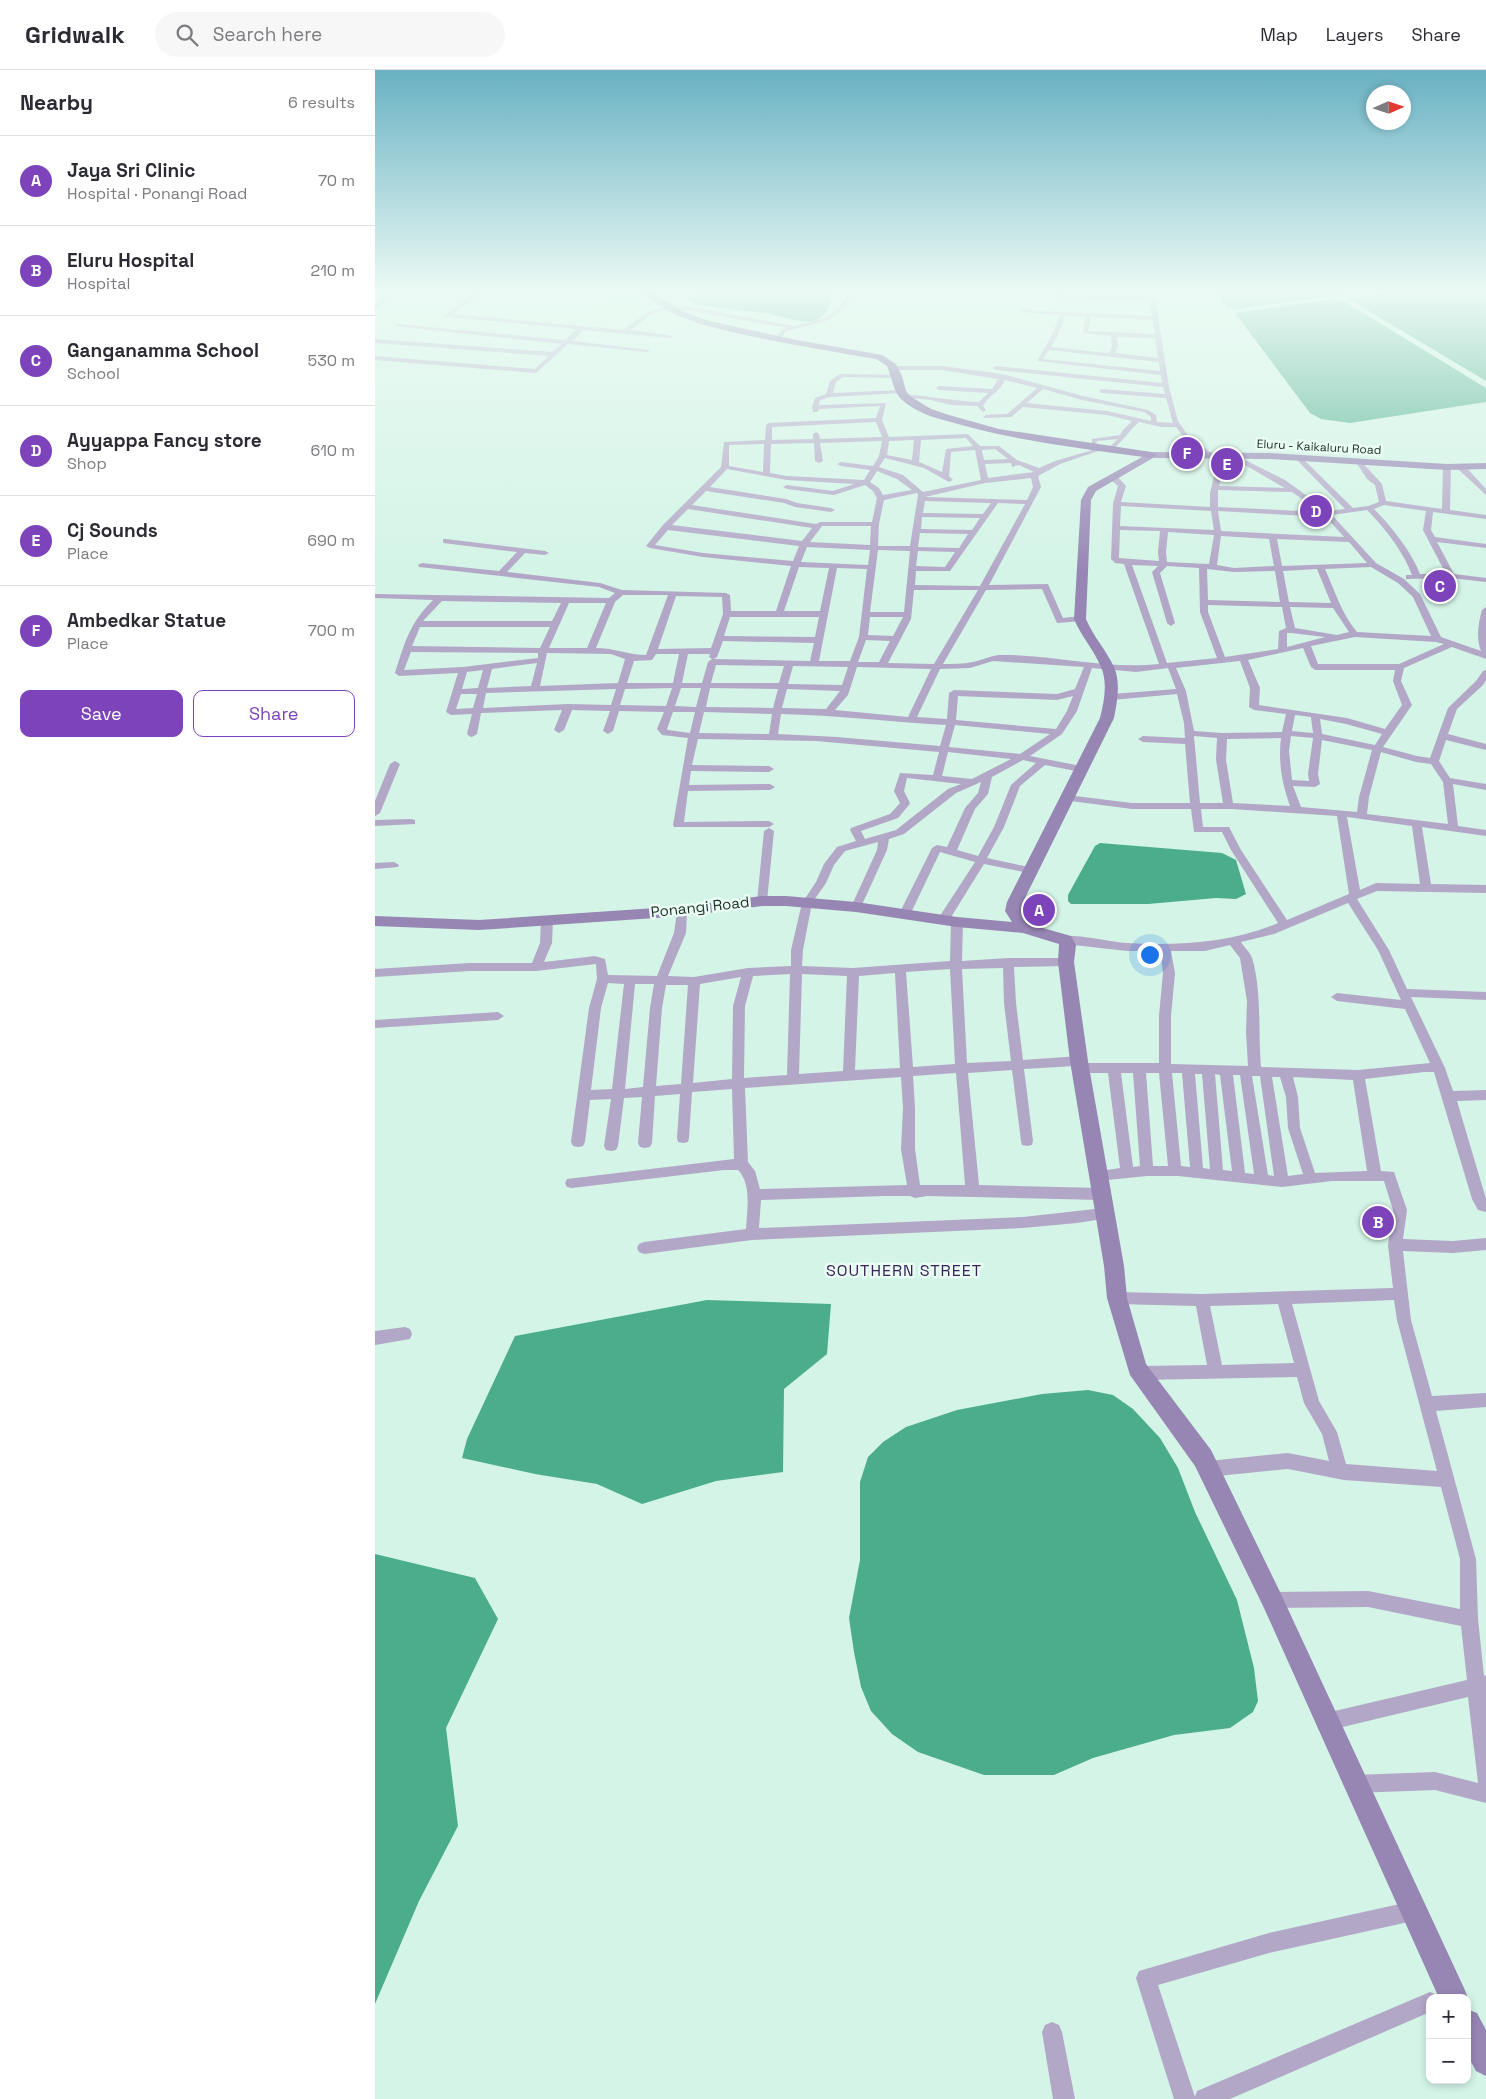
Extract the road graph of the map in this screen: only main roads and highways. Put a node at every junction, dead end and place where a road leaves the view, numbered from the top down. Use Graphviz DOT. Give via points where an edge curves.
graph roads {
  1 [pos="899,384"];
  2 [pos="1151,455"];
  3 [pos="1486,466"];
  4 [pos="375,921"];
  5 [pos="1023,928"];
  6 [pos="1448,1994"];
  7 [pos="1471,2032"];
  8 [pos="1486,2061"];
  1 -- 2 [label="main road" via="903,394 927,411 1101,448"];
  2 -- 3 [label="main road, Eluru - Kaikaluru Road"];
  2 -- 5 [label="main road" via="1092,489 1085,500 1080,619 1109,668 1112,697 1107,718 1015,902 1013,911"];
  4 -- 5 [label="main road, Ponangi Road" via="479,925 682,912 762,901 856,907"];
  5 -- 6 [label="main road, Ponangi Road" via="1065,940 1067,945 1066,962 1080,1065 1117,1298 1130,1350 1141,1373 1208,1468"];
  7 -- 8 [label="main road"];
}
